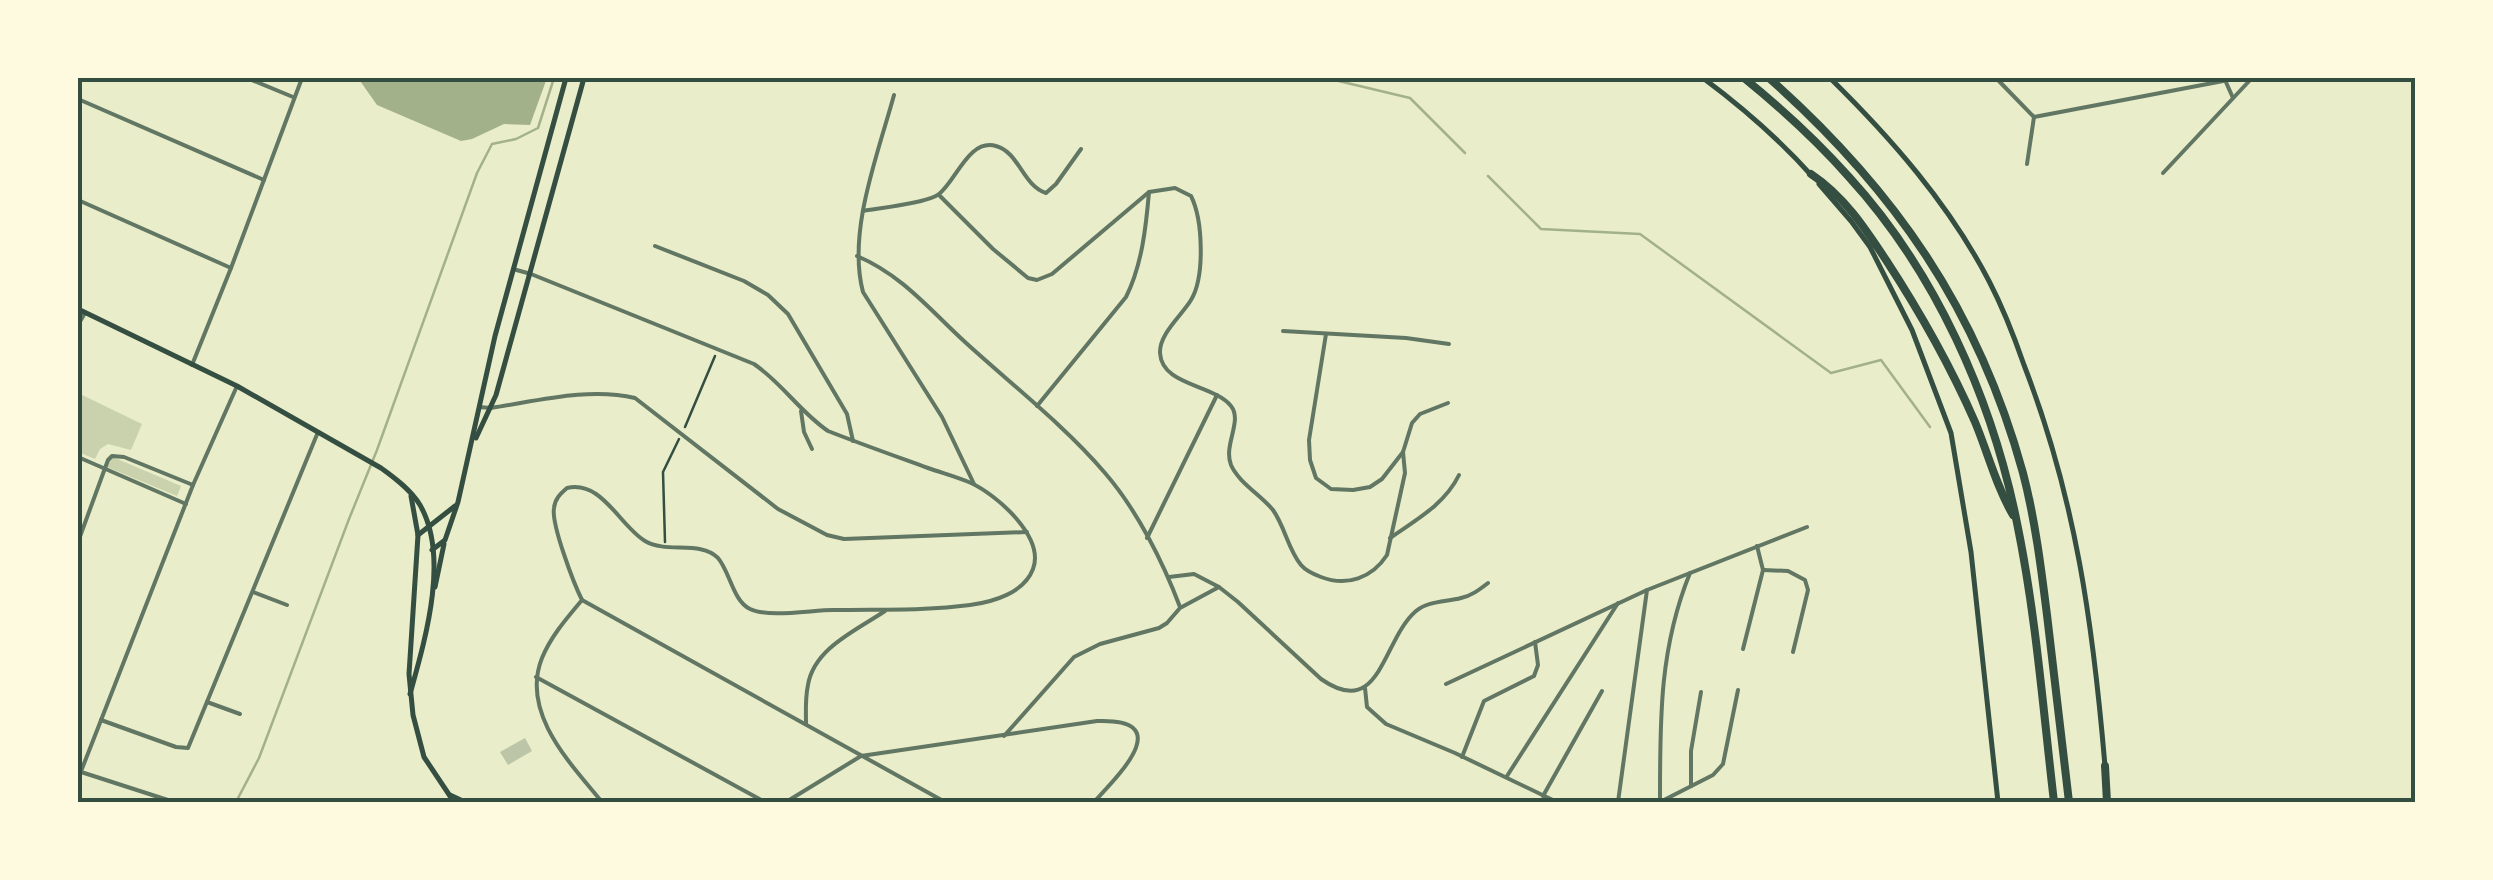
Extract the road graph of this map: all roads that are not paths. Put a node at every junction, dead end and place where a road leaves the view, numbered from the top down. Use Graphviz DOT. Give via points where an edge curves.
graph roads {
  1 [pos="247,78"];
  2 [pos="302,78"];
  3 [pos="566,78"];
  4 [pos="584,78"];
  5 [pos="1703,78"];
  6 [pos="1744,78"];
  7 [pos="1769,78"];
  8 [pos="1830,78"];
  9 [pos="1996,78"];
  10 [pos="2240,78"];
  11 [pos="2252,78"];
  12 [pos="2225,80"];
  13 [pos="894,95"];
  14 [pos="295,98"];
  15 [pos="2232,98"];
  16 [pos="78,99"];
  17 [pos="2034,118"];
  18 [pos="1080,149"];
  19 [pos="2027,164"];
  20 [pos="2163,173"];
  21 [pos="1811,174"];
  22 [pos="264,180"];
  23 [pos="1149,192"];
  24 [pos="938,195"];
  25 [pos="78,200"];
  26 [pos="863,212"];
  27 [pos="655,246"];
  28 [pos="857,256"];
  29 [pos="231,268"];
  30 [pos="513,269"];
  31 [pos="531,274"];
  32 [pos="78,310"];
  33 [pos="85,313"];
  34 [pos="78,325"];
  35 [pos="1284,331"];
  36 [pos="1326,334"];
  37 [pos="1449,344"];
  38 [pos="192,365"];
  39 [pos="237,386"];
  40 [pos="1217,395"];
  41 [pos="1448,403"];
  42 [pos="1036,406"];
  43 [pos="479,407"];
  44 [pos="491,408"];
  45 [pos="800,408"];
  46 [pos="318,432"];
  47 [pos="853,441"];
  48 [pos="472,446"];
  49 [pos="812,449"];
  50 [pos="1403,452"];
  51 [pos="78,457"];
  52 [pos="106,469"];
  53 [pos="1459,474"];
  54 [pos="974,484"];
  55 [pos="193,485"];
  56 [pos="410,493"];
  57 [pos="458,502"];
  58 [pos="186,504"];
  59 [pos="2018,523"];
  60 [pos="1807,526"];
  61 [pos="430,527"];
  62 [pos="1028,532"];
  63 [pos="418,536"];
  64 [pos="1148,538"];
  65 [pos="1390,538"];
  66 [pos="445,540"];
  67 [pos="78,542"];
  68 [pos="417,544"];
  69 [pos="1756,546"];
  70 [pos="432,550"];
  71 [pos="1763,570"];
  72 [pos="1690,572"];
  73 [pos="1168,577"];
  74 [pos="1488,584"];
  75 [pos="1219,588"];
  76 [pos="1647,590"];
  77 [pos="253,592"];
  78 [pos="432,594"];
  79 [pos="582,600"];
  80 [pos="1618,603"];
  81 [pos="287,606"];
  82 [pos="1180,608"];
  83 [pos="885,611"];
  84 [pos="1535,642"];
  85 [pos="1744,649"];
  86 [pos="1793,652"];
  87 [pos="536,676"];
  88 [pos="1446,684"];
  89 [pos="1365,688"];
  90 [pos="1738,690"];
  91 [pos="1602,691"];
  92 [pos="1701,692"];
  93 [pos="410,694"];
  94 [pos="207,702"];
  95 [pos="240,714"];
  96 [pos="101,720"];
  97 [pos="806,724"];
  98 [pos="1004,736"];
  99 [pos="861,756"];
  100 [pos="1462,756"];
  101 [pos="2105,766"];
  102 [pos="79,771"];
  103 [pos="1506,778"];
  104 [pos="78,779"];
  105 [pos="1691,786"];
  106 [pos="448,794"];
  107 [pos="1544,796"];
  108 [pos="174,802"];
  109 [pos="454,802"];
  110 [pos="465,802"];
  111 [pos="602,802"];
  112 [pos="765,802"];
  113 [pos="786,802"];
  114 [pos="945,802"];
  115 [pos="1094,802"];
  116 [pos="1557,802"];
  117 [pos="1618,802"];
  118 [pos="1998,802"];
  119 [pos="2054,802"];
  120 [pos="2069,802"];
  121 [pos="2109,802"];
  1 -- 14 [label="street"];
  2 -- 14 [label="street"];
  3 -- 30 [label="main road"];
  4 -- 31 [label="main road"];
  5 -- 21 [label="main road"];
  6 -- 59 [label="highway" via="1851,178 1924,278 1974,381"];
  7 -- 120 [label="highway" via="1838,143 1898,214 1984,362 2018,456 2034,527"];
  8 -- 101 [label="main road" via="1947,214 2014,336 2073,524"];
  9 -- 17 [label="street"];
  10 -- 12 [label="street"];
  11 -- 15 [label="street"];
  12 -- 15 [label="street"];
  12 -- 17 [label="street"];
  13 -- 26 [label="street"];
  14 -- 22 [label="street"];
  15 -- 20 [label="street"];
  16 -- 22 [label="street"];
  17 -- 19 [label="street"];
  18 -- 24 [label="street" via="1042,193 1006,151 985,145"];
  21 -- 59 [label="highway" via="1832,188 1875,242 1932,333"];
  21 -- 118 [label="main road" via="1870,247 1912,330 1951,433"];
  22 -- 29 [label="street"];
  23 -- 24 [label="street" via="1052,274 1036,280"];
  23 -- 40 [label="street" via="1186,192 1198,215 1199,281 1162,342 1162,362"];
  23 -- 42 [label="street" via="1126,297"];
  24 -- 26 [label="street"];
  25 -- 29 [label="street"];
  26 -- 28 [label="street"];
  27 -- 47 [label="street" via="744,281 788,314 846,414"];
  28 -- 42 [label="street" via="916,294"];
  28 -- 54 [label="street" via="863,292 942,416"];
  29 -- 38 [label="street"];
  30 -- 31 [label="street"];
  30 -- 43 [label="main road"];
  31 -- 44 [label="main road"];
  31 -- 45 [label="street" via="754,364"];
  32 -- 33 [label="main road"];
  33 -- 34 [label="street"];
  33 -- 38 [label="main road"];
  35 -- 36 [label="street"];
  36 -- 37 [label="street"];
  36 -- 50 [label="street" via="1309,440 1316,478 1332,489 1370,487"];
  38 -- 39 [label="main road"];
  39 -- 46 [label="main road"];
  39 -- 55 [label="street"];
  40 -- 64 [label="street"];
  40 -- 65 [label="street" via="1235,413 1228,447 1233,470 1276,515 1309,572 1332,581 1364,577 1387,554"];
  41 -- 50 [label="street" via="1420,414"];
  42 -- 64 [label="street" via="1105,473"];
  43 -- 44 [label="street"];
  43 -- 48 [label="main road"];
  44 -- 48 [label="main road"];
  44 -- 62 [label="street" via="579,396 635,398 778,509 826,535"];
  45 -- 47 [label="street"];
  45 -- 49 [label="street"];
  46 -- 56 [label="main road"];
  46 -- 77 [label="street"];
  47 -- 54 [label="street"];
  48 -- 57 [label="main road"];
  50 -- 65 [label="street" via="1405,473"];
  51 -- 52 [label="street"];
  52 -- 55 [label="street" via="119,456"];
  52 -- 58 [label="street"];
  52 -- 67 [label="street"];
  53 -- 65 [label="street" via="1438,502"];
  54 -- 62 [label="street"];
  55 -- 58 [label="street"];
  56 -- 61 [label="main road"];
  56 -- 63 [label="main road"];
  57 -- 61 [label="main road"];
  57 -- 66 [label="main road"];
  58 -- 96 [label="street"];
  59 -- 119 [label="highway"];
  60 -- 69 [label="street"];
  61 -- 63 [label="main road"];
  61 -- 70 [label="main road"];
  62 -- 83 [label="street" via="1033,570 1012,592 976,604"];
  63 -- 68 [label="main road"];
  64 -- 73 [label="street"];
  66 -- 70 [label="main road"];
  66 -- 78 [label="main road"];
  68 -- 70 [label="main road"];
  68 -- 93 [label="main road"];
  69 -- 71 [label="street"];
  69 -- 72 [label="street"];
  70 -- 78 [label="main road"];
  71 -- 85 [label="street"];
  71 -- 86 [label="street" via="1805,580"];
  72 -- 76 [label="street"];
  72 -- 105 [label="street" via="1664,673 1660,802"];
  73 -- 75 [label="street" via="1194,574"];
  73 -- 82 [label="street"];
  74 -- 89 [label="street" via="1414,612"];
  75 -- 82 [label="street"];
  75 -- 89 [label="street" via="1321,679 1343,692"];
  76 -- 80 [label="street"];
  76 -- 117 [label="street"];
  77 -- 81 [label="street"];
  77 -- 94 [label="street"];
  78 -- 93 [label="main road"];
  79 -- 83 [label="street" via="553,514 567,488 594,493 646,542 714,555 754,610"];
  79 -- 87 [label="street" via="550,642"];
  79 -- 97 [label="street"];
  80 -- 84 [label="street"];
  80 -- 103 [label="street"];
  82 -- 98 [label="street" via="1158,628 1074,657"];
  83 -- 97 [label="street" via="818,661 807,688"];
  84 -- 88 [label="street"];
  84 -- 100 [label="street" via="1534,676 1484,702"];
  87 -- 111 [label="street" via="546,726"];
  87 -- 112 [label="street"];
  89 -- 100 [label="street" via="1367,707 1386,724"];
  90 -- 105 [label="street" via="1724,764"];
  91 -- 107 [label="street"];
  92 -- 105 [label="street"];
  93 -- 106 [label="main road" via="424,757"];
  94 -- 95 [label="street"];
  94 -- 96 [label="street" via="185,749"];
  96 -- 102 [label="street"];
  97 -- 99 [label="street"];
  98 -- 99 [label="street"];
  98 -- 115 [label="street" via="1097,720 1130,726 1140,740 1137,749"];
  99 -- 113 [label="street"];
  99 -- 114 [label="street"];
  100 -- 103 [label="street"];
  101 -- 121 [label="highway"];
  102 -- 104 [label="street"];
  102 -- 108 [label="street"];
  103 -- 107 [label="street"];
  106 -- 109 [label="main road"];
  106 -- 110 [label="main road"];
  107 -- 116 [label="street"];
}
